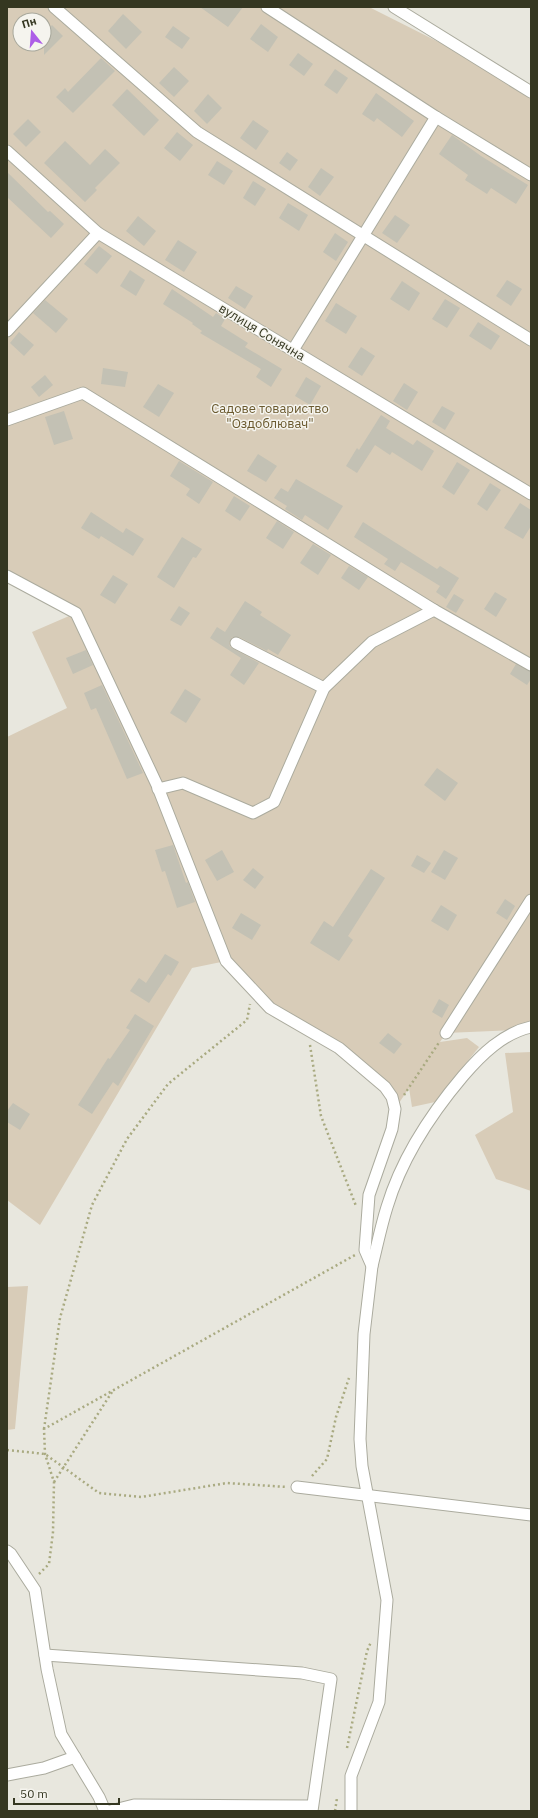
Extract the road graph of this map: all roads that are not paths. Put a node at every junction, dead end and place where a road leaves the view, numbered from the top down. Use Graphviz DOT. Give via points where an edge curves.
graph roads {
  1 [pos="54,7"];
  2 [pos="267,7"];
  3 [pos="394,7"];
  4 [pos="531,92"];
  5 [pos="436,117"];
  6 [pos="7,151"];
  7 [pos="531,175"];
  8 [pos="98,233"];
  9 [pos="364,236"];
  10 [pos="7,331"];
  11 [pos="531,340"];
  12 [pos="293,350"];
  13 [pos="7,420"];
  14 [pos="531,494"];
  15 [pos="7,576"];
  16 [pos="434,610"];
  17 [pos="236,643"];
  18 [pos="531,665"];
  19 [pos="324,688"];
  20 [pos="158,789"];
  21 [pos="531,900"];
  22 [pos="531,1027"];
  23 [pos="446,1033"];
  24 [pos="372,1266"];
  25 [pos="297,1487"];
  26 [pos="369,1496"];
  27 [pos="531,1515"];
  28 [pos="7,1551"];
  29 [pos="45,1655"];
  30 [pos="75,1757"];
  31 [pos="7,1775"];
  32 [pos="312,1809"];
  33 [pos="105,1811"];
  34 [pos="110,1811"];
  35 [pos="351,1811"];
  1 -- 9 [label="street" via="197,132"];
  2 -- 5 [label="street"];
  3 -- 4 [label="street"];
  5 -- 7 [label="street"];
  5 -- 9 [label="street"];
  6 -- 8 [label="street, вулиця Сонячна"];
  8 -- 10 [label="street"];
  8 -- 12 [label="street, вулиця Сонячна"];
  9 -- 11 [label="street"];
  9 -- 12 [label="street"];
  12 -- 14 [label="street, вулиця Сонячна"];
  13 -- 16 [label="street" via="83,393"];
  15 -- 20 [label="street" via="76,613"];
  16 -- 18 [label="street"];
  16 -- 19 [label="street" via="372,642"];
  17 -- 19 [label="street"];
  19 -- 20 [label="street" via="274,802 253,813 183,783"];
  20 -- 24 [label="street" via="226,961 270,1008 339,1048 385,1087 392,1097 395,1109 392,1129 369,1195 365,1250"];
  21 -- 23 [label="street"];
  22 -- 24 [label="street" via="518,1030 492,1047 460,1080 429,1119 410,1150 387,1206"];
  24 -- 26 [label="street" via="364,1334 360,1439 362,1466"];
  25 -- 26 [label="street"];
  26 -- 27 [label="street"];
  26 -- 35 [label="street" via="387,1600 379,1702 352,1776"];
  28 -- 29 [label="street" via="35,1590"];
  29 -- 30 [label="street" via="61,1734"];
  29 -- 32 [label="street" via="302,1672 331,1679"];
  30 -- 31 [label="street" via="44,1768"];
  30 -- 33 [label="street"];
  32 -- 34 [label="street" via="134,1805"];
}
